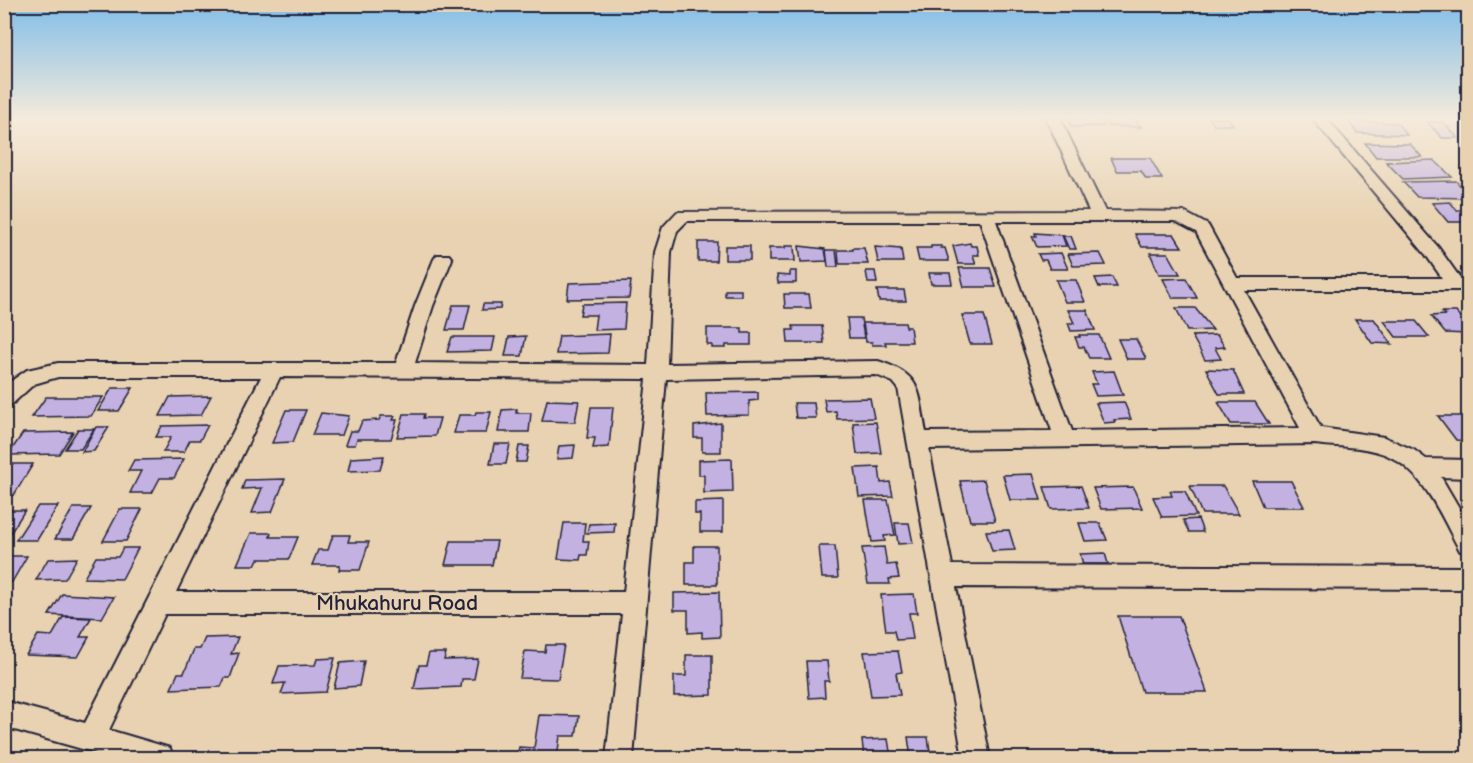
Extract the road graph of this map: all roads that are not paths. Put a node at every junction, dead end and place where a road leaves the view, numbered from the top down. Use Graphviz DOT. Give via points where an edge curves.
graph roads {
  1 [pos="1070,154"];
  2 [pos="1351,154"];
  3 [pos="1099,215"];
  4 [pos="986,216"];
  5 [pos="443,259"];
  6 [pos="1234,284"];
  7 [pos="1462,284"];
  8 [pos="274,370"];
  9 [pos="403,370"];
  10 [pos="657,372"];
  11 [pos="4,400"];
  12 [pos="1316,436"];
  13 [pos="1065,439"];
  14 [pos="918,441"];
  15 [pos="1421,468"];
  16 [pos="1468,469"];
  17 [pos="1468,544"];
  18 [pos="942,576"];
  19 [pos="1468,578"];
  20 [pos="159,603"];
  21 [pos="635,603"];
  22 [pos="4,714"];
  23 [pos="91,739"];
  24 [pos="160,759"];
  25 [pos="620,759"];
  26 [pos="976,759"];
  1 -- 3 [label="street"];
  2 -- 7 [label="street"];
  3 -- 4 [label="street"];
  3 -- 6 [label="street" via="1185,218 1202,229"];
  4 -- 10 [label="street" via="682,216 666,234"];
  4 -- 13 [label="street"];
  5 -- 9 [label="street"];
  6 -- 7 [label="street"];
  6 -- 12 [label="street"];
  8 -- 9 [label="street"];
  8 -- 11 [label="street" via="58,370 38,373 15,385"];
  8 -- 20 [label="street"];
  9 -- 10 [label="street"];
  10 -- 14 [label="street" via="878,368 900,377 907,386"];
  10 -- 21 [label="street"];
  12 -- 13 [label="street"];
  12 -- 15 [label="street" via="1392,448"];
  13 -- 14 [label="street"];
  14 -- 18 [label="street"];
  15 -- 16 [label="street"];
  15 -- 17 [label="street"];
  18 -- 19 [label="street"];
  18 -- 26 [label="street"];
  20 -- 21 [label="street, Mhukahuru Road"];
  20 -- 23 [label="street"];
  21 -- 25 [label="street"];
  22 -- 23 [label="street"];
  23 -- 24 [label="street"];
}
